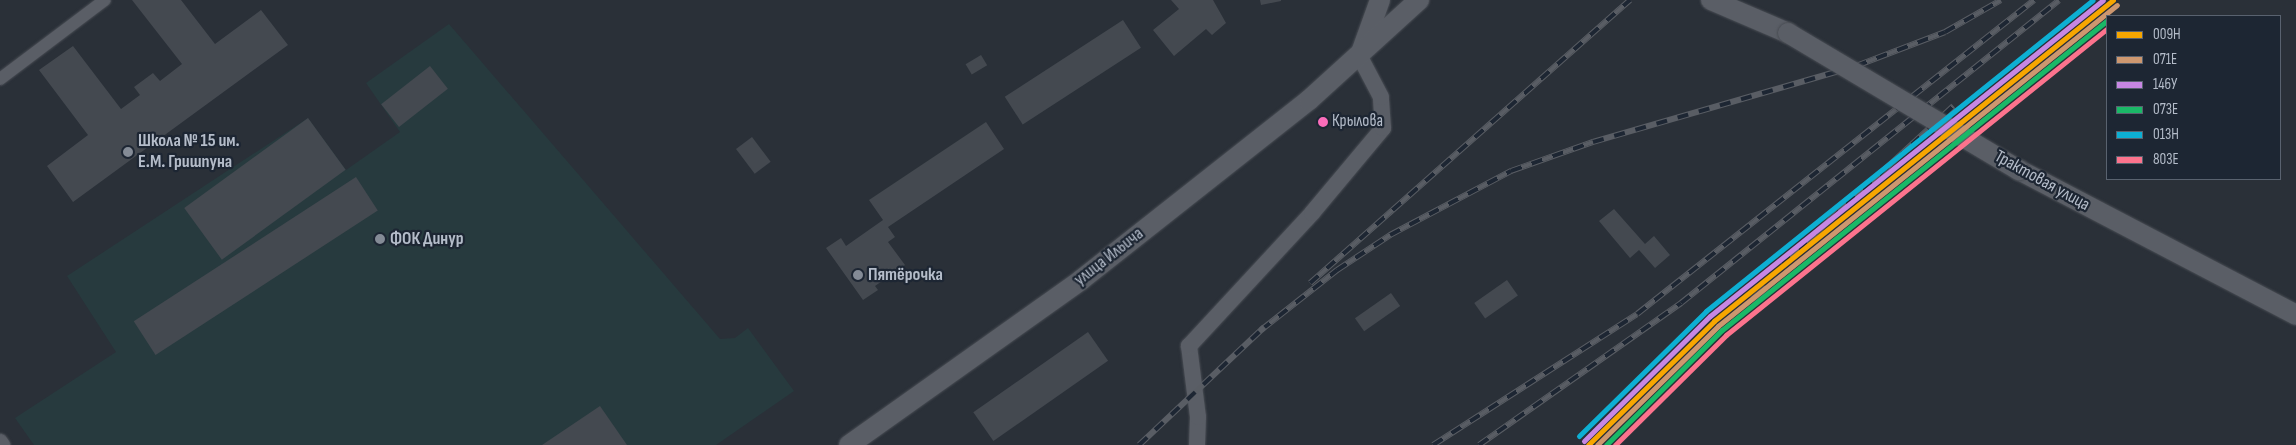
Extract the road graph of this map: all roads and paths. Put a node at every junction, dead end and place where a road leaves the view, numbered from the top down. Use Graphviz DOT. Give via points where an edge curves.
graph roads {
  1 [pos="105,0"];
  2 [pos="1380,0"];
  3 [pos="1419,0"];
  4 [pos="1711,0"];
  5 [pos="1360,57"];
  6 [pos="0,79"];
  7 [pos="2296,315"];
  8 [pos="0,442"];
  9 [pos="2,445"];
  10 [pos="849,445"];
  11 [pos="1197,445"];
  1 -- 6 [label="street"];
  2 -- 5 [label="street"];
  3 -- 5 [label="street, улица Ильича"];
  4 -- 7 [label="street, Трактовая улица, bridge" via="1788,33 2019,170"];
  5 -- 10 [label="street, улица Ильича" via="1082,280"];
  5 -- 11 [label="street" via="1381,97 1383,128 1312,213 1189,346 1198,416"];
  8 -- 9 [label="street"];
}
